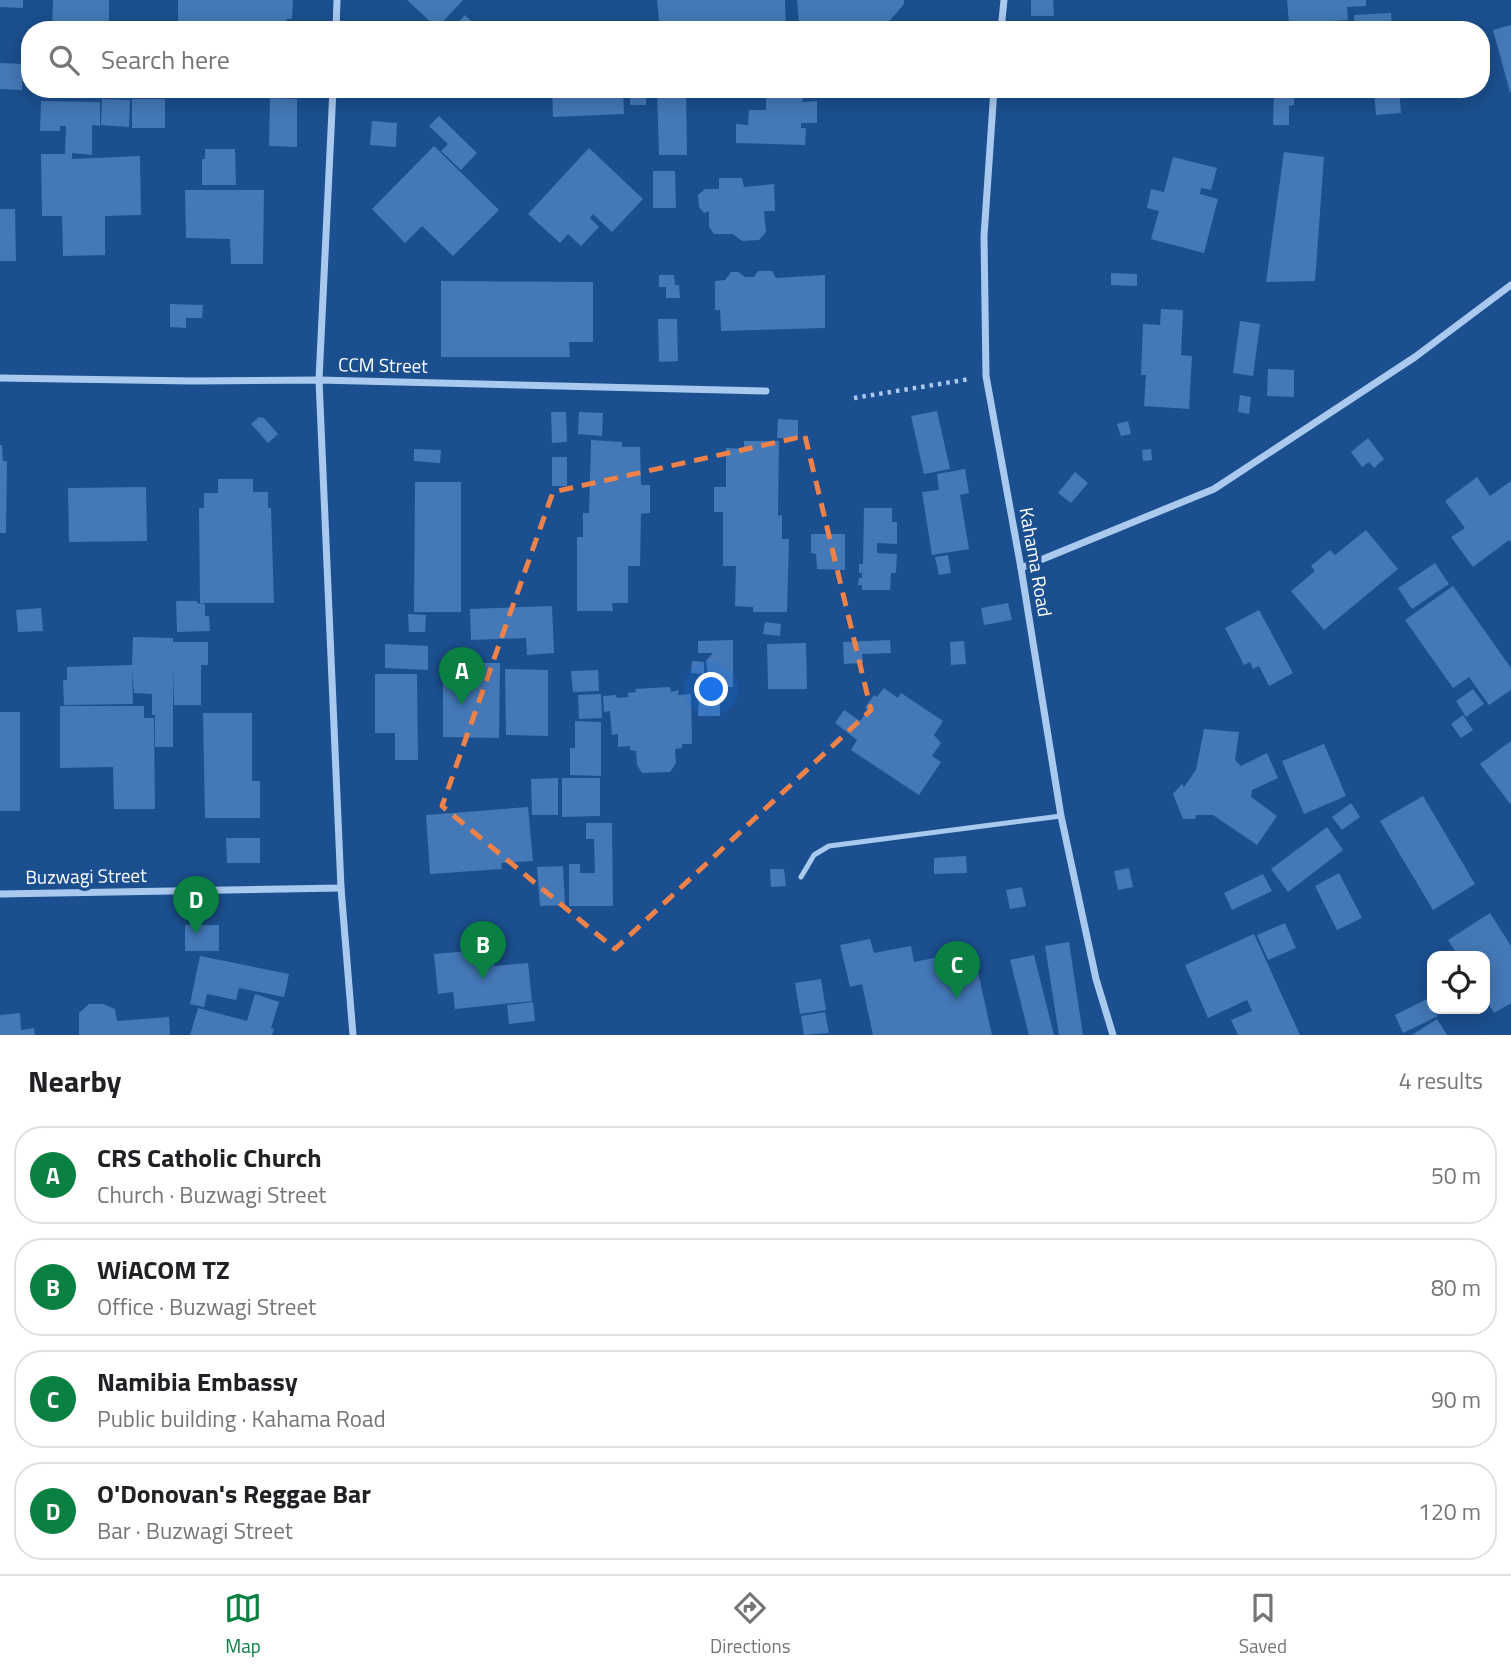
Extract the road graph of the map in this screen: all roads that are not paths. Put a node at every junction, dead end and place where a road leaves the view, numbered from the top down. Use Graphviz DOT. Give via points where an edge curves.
graph roads {
  1 [pos="337,0"];
  2 [pos="1004,0"];
  3 [pos="336,21"];
  4 [pos="1002,21"];
  5 [pos="333,98"];
  6 [pos="993,98"];
  7 [pos="1511,285"];
  8 [pos="0,378"];
  9 [pos="319,380"];
  10 [pos="766,391"];
  11 [pos="1021,568"];
  12 [pos="1061,816"];
  13 [pos="801,877"];
  14 [pos="341,888"];
  15 [pos="0,894"];
  16 [pos="353,1035"];
  17 [pos="1113,1035"];
  1 -- 3 [label="street"];
  2 -- 4 [label="street"];
  5 -- 9 [label="street"];
  6 -- 11 [label="street, Kahama Road" via="984,236 986,376"];
  7 -- 11 [label="street" via="1415,358 1214,489"];
  8 -- 9 [label="street, CCM Street"];
  9 -- 10 [label="street, CCM Street"];
  9 -- 14 [label="street"];
  11 -- 12 [label="street, Kahama Road"];
  12 -- 13 [label="lane" via="829,846 814,855"];
  12 -- 17 [label="street, Kahama Road"];
  14 -- 15 [label="street, Buzwagi Street"];
  14 -- 16 [label="street"];
}
